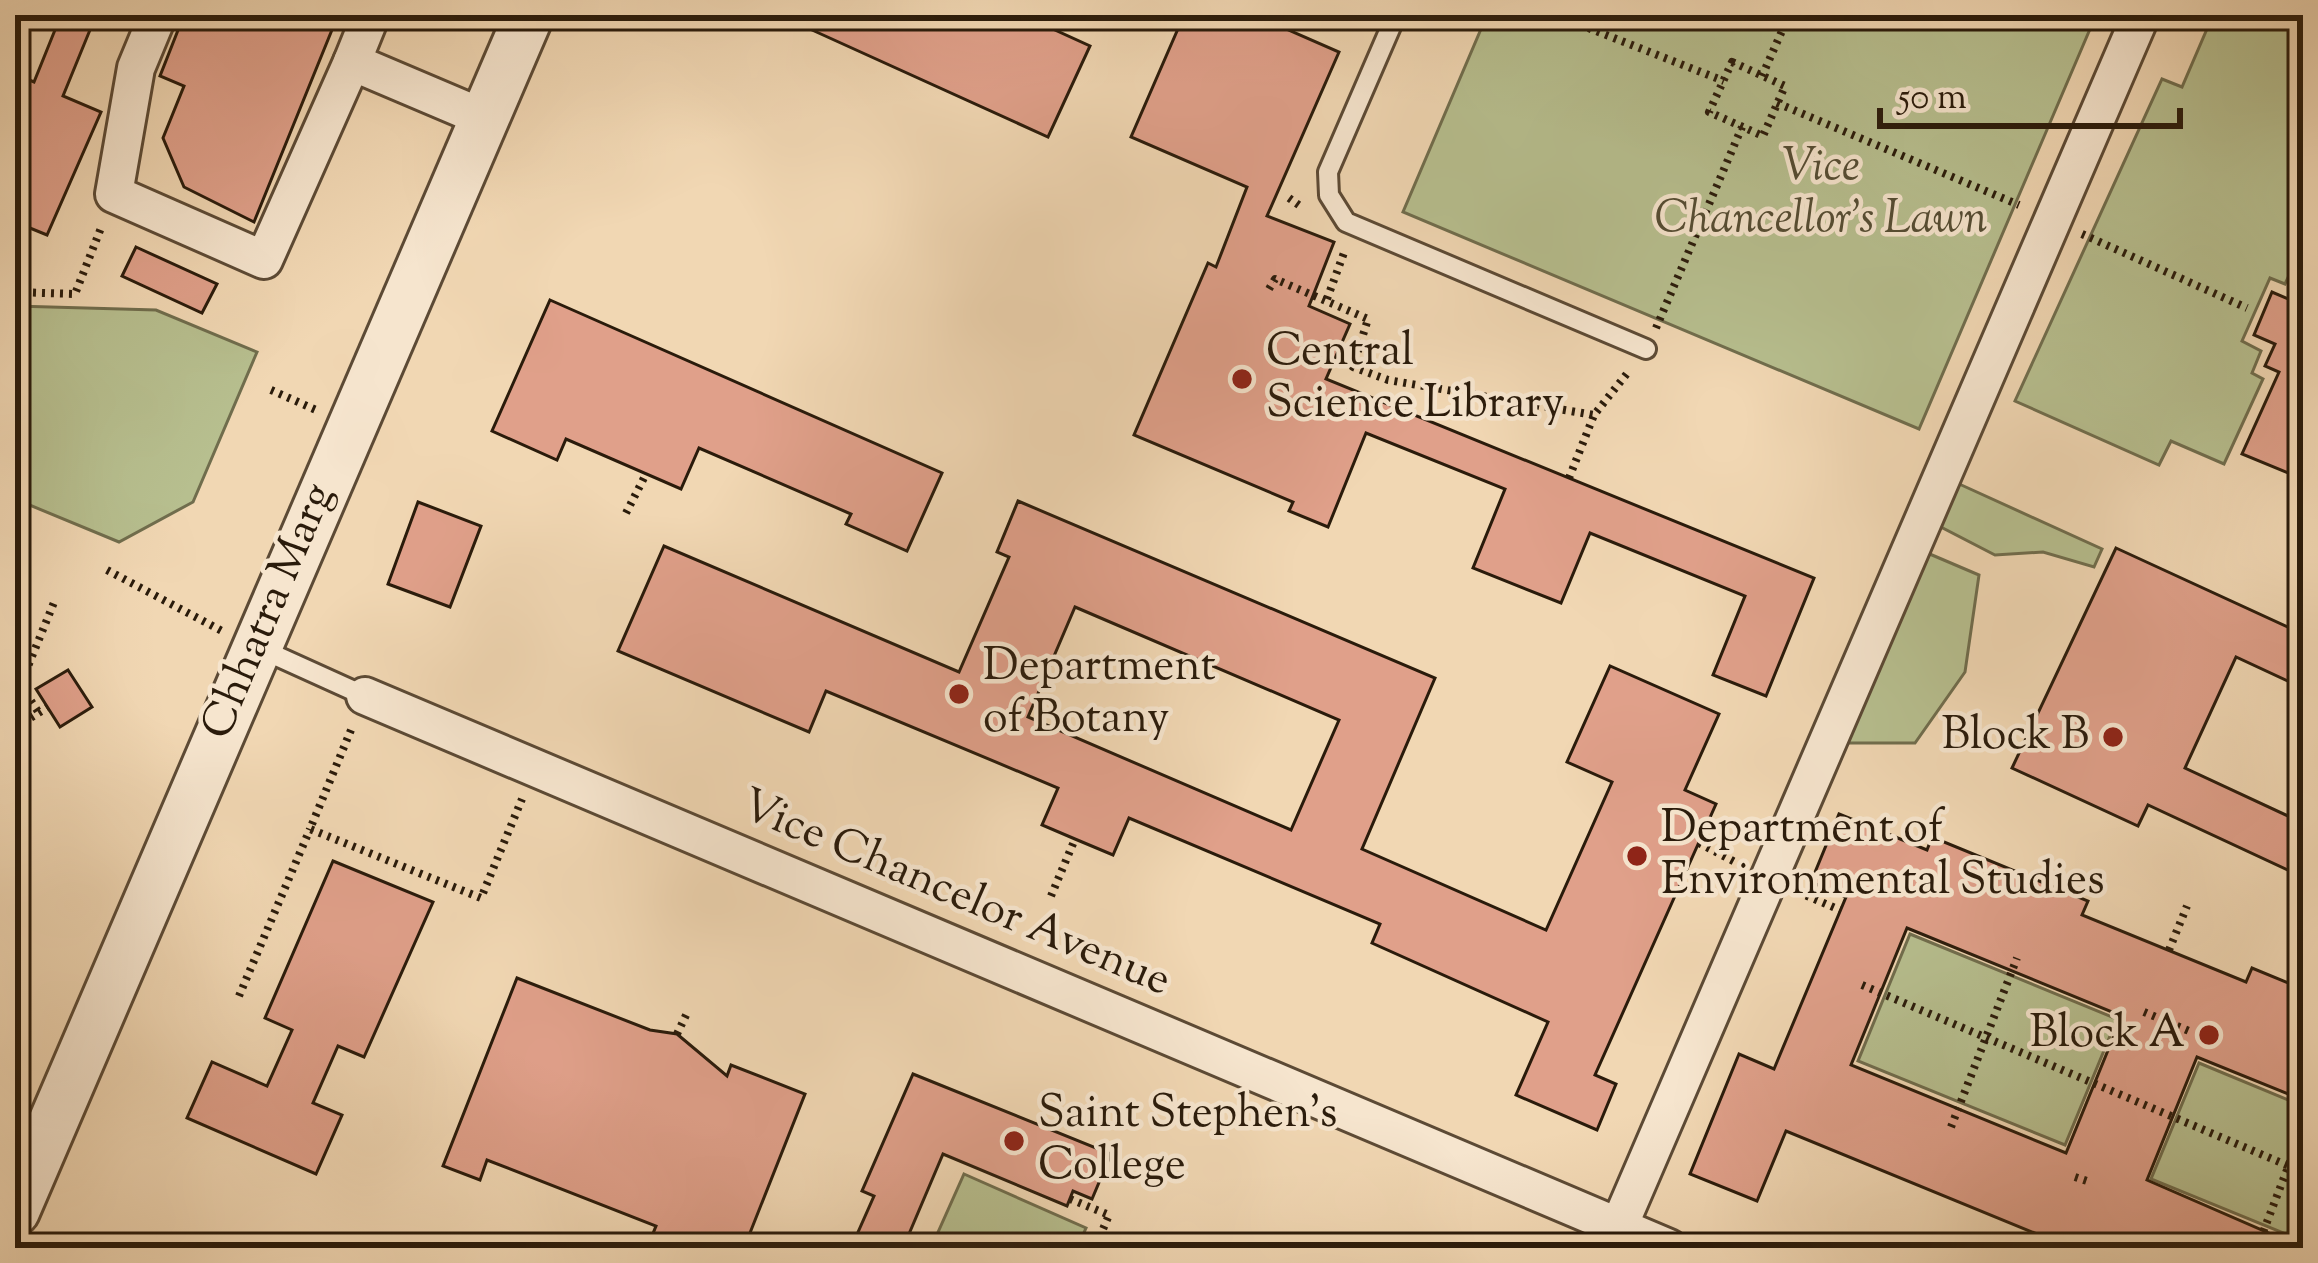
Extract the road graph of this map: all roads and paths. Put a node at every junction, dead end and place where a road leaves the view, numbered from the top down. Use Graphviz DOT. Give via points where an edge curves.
graph roads {
  1 [pos="158,15"];
  2 [pos="370,15"];
  3 [pos="529,15"];
  4 [pos="1396,15"];
  5 [pos="1555,15"];
  6 [pos="1789,15"];
  7 [pos="2141,15"];
  8 [pos="352,62"];
  9 [pos="1762,76"];
  10 [pos="1724,81"];
  11 [pos="1777,103"];
  12 [pos="484,118"];
  13 [pos="1742,127"];
  14 [pos="114,194"];
  15 [pos="2054,220"];
  16 [pos="1269,289"];
  17 [pos="15,292"];
  18 [pos="2247,308"];
  19 [pos="1646,350"];
  20 [pos="1594,415"];
  21 [pos="646,474"];
  22 [pos="1568,478"];
  23 [pos="626,513"];
  24 [pos="106,570"];
  25 [pos="55,600"];
  26 [pos="255,646"];
  27 [pos="21,684"];
  28 [pos="365,695"];
  29 [pos="15,698"];
  30 [pos="15,718"];
  31 [pos="534,767"];
  32 [pos="310,830"];
  33 [pos="1075,839"];
  34 [pos="1051,896"];
  35 [pos="2187,906"];
  36 [pos="2169,950"];
  37 [pos="2018,958"];
  38 [pos="1862,985"];
  39 [pos="239,997"];
  40 [pos="688,1011"];
  41 [pos="2144,1012"];
  42 [pos="2189,1031"];
  43 [pos="676,1034"];
  44 [pos="1987,1038"];
  45 [pos="1952,1127"];
  46 [pos="2303,1128"];
  47 [pos="2289,1166"];
  48 [pos="2303,1172"];
  49 [pos="2075,1177"];
  50 [pos="2090,1182"];
  51 [pos="1070,1198"];
  52 [pos="15,1210"];
  53 [pos="1619,1226"];
  54 [pos="1095,1248"];
  55 [pos="1669,1248"];
  56 [pos="2257,1248"];
  1 -- 14 [label="street" via="136,68"];
  2 -- 8 [label="street"];
  3 -- 12 [label="street, Chhatra Marg"];
  4 -- 19 [label="lane" via="1328,172 1329,195 1346,221"];
  5 -- 10 [label="path"];
  6 -- 9 [label="path"];
  7 -- 15 [label="street"];
  8 -- 12 [label="street"];
  8 -- 14 [label="street" via="264,260"];
  9 -- 10 [label="path" via="1732,62"];
  9 -- 11 [label="path" via="1785,86"];
  10 -- 13 [label="path" via="1709,112"];
  11 -- 13 [label="path" via="1763,136"];
  11 -- 15 [label="path"];
  12 -- 26 [label="street, Chhatra Marg"];
  13 -- 19 [label="path"];
  14 -- 17 [label="path" via="75,294"];
  15 -- 18 [label="path"];
  15 -- 53 [label="street"];
  16 -- 20 [label="path" via="1274,279 1368,319 1353,368"];
  19 -- 20 [label="path"];
  20 -- 22 [label="path"];
  21 -- 23 [label="path"];
  24 -- 26 [label="path"];
  25 -- 27 [label="path"];
  26 -- 28 [label="lane, Vice Chancelor Avenue"];
  26 -- 52 [label="street, Chhatra Marg"];
  27 -- 29 [label="path"];
  27 -- 30 [label="path" via="43,710 24,722"];
  28 -- 31 [label="street, Vice Chancelor Avenue"];
  28 -- 32 [label="path"];
  31 -- 32 [label="path" via="481,898"];
  31 -- 53 [label="street, Vice Chancelor Avenue"];
  32 -- 39 [label="path"];
  33 -- 34 [label="path"];
  35 -- 36 [label="path"];
  37 -- 44 [label="path"];
  38 -- 44 [label="path"];
  40 -- 43 [label="path"];
  41 -- 42 [label="path"];
  44 -- 45 [label="path"];
  44 -- 47 [label="path"];
  46 -- 47 [label="path"];
  47 -- 48 [label="path"];
  47 -- 56 [label="path"];
  49 -- 50 [label="path"];
  51 -- 54 [label="path" via="1108,1215"];
  53 -- 55 [label="street, Vice Chancelor Avenue"];
}
